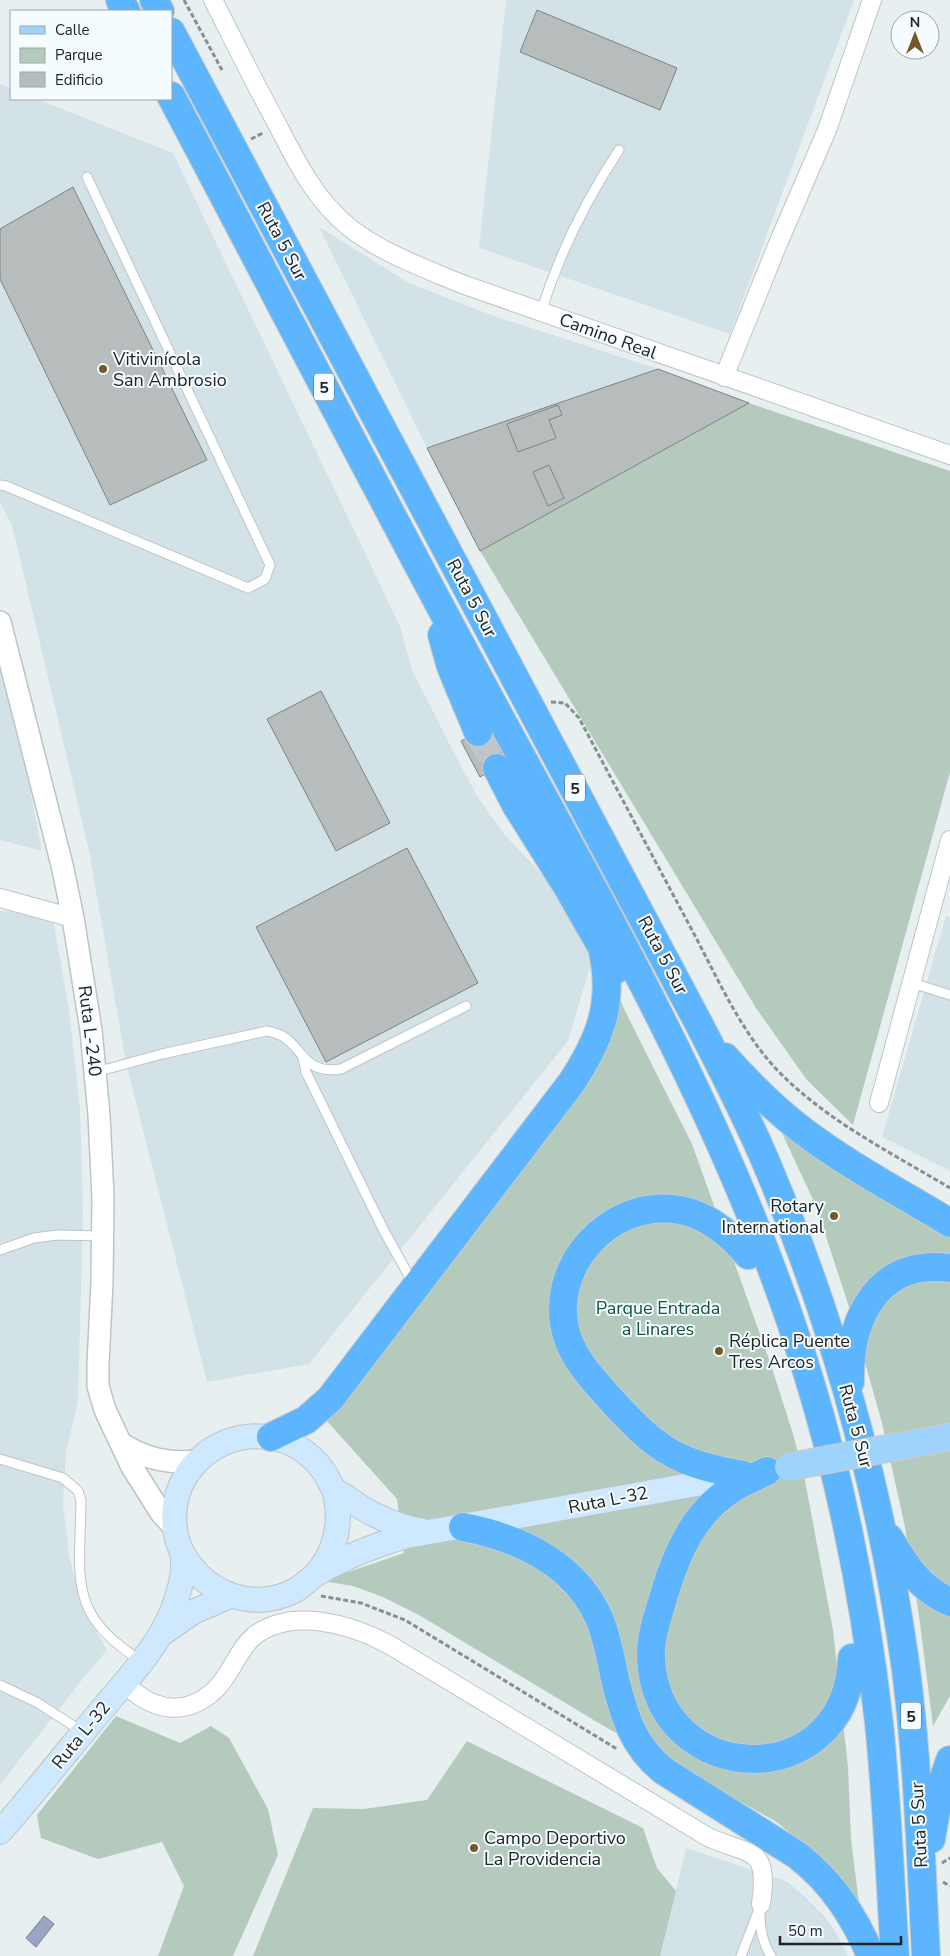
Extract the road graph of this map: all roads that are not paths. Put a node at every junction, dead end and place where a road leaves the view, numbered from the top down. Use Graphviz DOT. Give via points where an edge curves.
graph roads {
  1 [pos="213,0"];
  2 [pos="872,0"];
  3 [pos="172,34"];
  4 [pos="172,98"];
  5 [pos="619,150"];
  6 [pos="87,177"];
  7 [pos="540,312"];
  8 [pos="724,377"];
  9 [pos="950,455"];
  10 [pos="0,485"];
  11 [pos="435,599"];
  12 [pos="0,622"];
  13 [pos="478,732"];
  14 [pos="497,768"];
  15 [pos="950,840"];
  16 [pos="0,898"];
  17 [pos="73,918"];
  18 [pos="602,948"];
  19 [pos="912,983"];
  20 [pos="950,995"];
  21 [pos="466,1006"];
  22 [pos="699,1024"];
  23 [pos="303,1058"];
  24 [pos="96,1072"];
  25 [pos="879,1103"];
  26 [pos="950,1223"];
  27 [pos="104,1236"];
  28 [pos="0,1250"];
  29 [pos="748,1255"];
  30 [pos="950,1268"];
  31 [pos="415,1287"];
  32 [pos="851,1403"];
  33 [pos="271,1437"];
  34 [pos="950,1437"];
  35 [pos="122,1444"];
  36 [pos="0,1459"];
  37 [pos="197,1461"];
  38 [pos="766,1471"];
  39 [pos="334,1489"];
  40 [pos="878,1517"];
  41 [pos="464,1527"];
  42 [pos="175,1528"];
  43 [pos="428,1532"];
  44 [pos="182,1554"];
  45 [pos="317,1574"];
  46 [pos="230,1596"];
  47 [pos="950,1602"];
  48 [pos="160,1635"];
  49 [pos="852,1658"];
  50 [pos="141,1661"];
  51 [pos="123,1683"];
  52 [pos="0,1685"];
  53 [pos="83,1732"];
  54 [pos="950,1760"];
  55 [pos="0,1832"];
  56 [pos="761,1904"];
  57 [pos="924,1918"];
  58 [pos="894,1943"];
  59 [pos="741,1956"];
  60 [pos="771,1956"];
  61 [pos="871,1956"];
  62 [pos="926,1956"];
  1 -- 7 [label="street, Camino Real" via="299,165 313,189 337,217 391,252 462,284"];
  2 -- 8 [label="street" via="827,130"];
  3 -- 22 [label="highway, Ruta 5 Sur / 5"];
  4 -- 11 [label="highway, Ruta 5 Sur / 5"];
  5 -- 7 [label="lane" via="582,212"];
  6 -- 10 [label="lane" via="270,566 265,579 248,588"];
  7 -- 8 [label="street, Camino Real"];
  8 -- 9 [label="street, Camino Real"];
  11 -- 13 [label="highway" via="451,667"];
  11 -- 58 [label="highway, Ruta 5 Sur / 5" via="557,822 682,1062 738,1182 790,1317 837,1484 867,1639 882,1754"];
  12 -- 17 [label="street, Ruta L-240" via="45,794"];
  14 -- 18 [label="highway"];
  15 -- 19 [label="street"];
  16 -- 17 [label="street"];
  17 -- 24 [label="street, Ruta L-240"];
  18 -- 29 [label="highway" via="694,1127"];
  18 -- 31 [label="highway" via="607,996 593,1048 572,1082"];
  19 -- 20 [label="lane"];
  19 -- 25 [label="street"];
  21 -- 23 [label="lane" via="342,1069 317,1068"];
  22 -- 26 [label="highway" via="725,1058 770,1104 804,1132"];
  22 -- 32 [label="highway, Ruta 5 Sur / 5" via="781,1199 818,1299"];
  23 -- 24 [label="lane" via="289,1039 267,1031"];
  23 -- 31 [label="lane" via="310,1081"];
  24 -- 27 [label="street, Ruta L-240"];
  27 -- 28 [label="lane" via="42,1236"];
  27 -- 35 [label="street, Ruta L-240" via="97,1376 105,1410"];
  29 -- 38 [label="highway" via="720,1228 695,1214 670,1209 641,1211 613,1223 589,1242 570,1270 563,1304 565,1330 574,1353 599,1386 642,1433 664,1450 718,1471"];
  29 -- 49 [label="highway" via="776,1332 808,1443 838,1575"];
  30 -- 32 [label="highway" via="922,1267 904,1273 888,1282 869,1300 860,1316 852,1346"];
  31 -- 33 [label="highway" via="324,1405 306,1420"];
  32 -- 40 [label="highway, Ruta 5 Sur / 5"];
  33 -- 37 [label="main road, Ruta L-32" via="231,1440"];
  33 -- 39 [label="main road, Ruta L-32" via="294,1445 309,1455 322,1468"];
  34 -- 38 [label="main road, bridge"];
  35 -- 37 [label="street" via="156,1460"];
  35 -- 42 [label="street, Ruta L-240" via="139,1481"];
  36 -- 50 [label="lane" via="63,1478 78,1490 81,1501 80,1577 84,1599 103,1632"];
  37 -- 42 [label="main road, Ruta L-32" via="178,1492"];
  38 -- 41 [label="main road, Ruta L-32"];
  38 -- 49 [label="highway" via="723,1495 696,1522 682,1545 652,1640 652,1664 658,1694 681,1728 712,1751 747,1760 777,1757 803,1747 832,1720 848,1689"];
  39 -- 43 [label="main road, Ruta L-32" via="384,1520"];
  39 -- 45 [label="main road" via="339,1514 337,1534 331,1552"];
  40 -- 47 [label="highway" via="916,1578 930,1592"];
  40 -- 57 [label="highway, Ruta 5 Sur / 5" via="910,1700"];
  41 -- 43 [label="main road, Ruta L-32"];
  41 -- 61 [label="highway" via="534,1550 576,1583 600,1621 625,1716 646,1755 664,1771 813,1868 841,1899"];
  42 -- 44 [label="main road, Ruta L-32"];
  43 -- 45 [label="main road, Ruta L-32" via="369,1548"];
  44 -- 46 [label="main road" via="202,1580"];
  44 -- 48 [label="main road, Ruta L-32" via="178,1595"];
  45 -- 46 [label="main road, Ruta L-32" via="284,1595 264,1599"];
  46 -- 48 [label="main road, Ruta L-32" via="193,1612"];
  48 -- 50 [label="main road, Ruta L-32"];
  49 -- 58 [label="highway" via="866,1748 878,1866"];
  50 -- 51 [label="main road, Ruta L-32"];
  51 -- 53 [label="main road, Ruta L-32"];
  51 -- 56 [label="street" via="154,1704 168,1708 184,1707 199,1702 216,1690 247,1642 270,1627 300,1620 352,1629 388,1644 708,1837 751,1853 763,1871"];
  52 -- 53 [label="lane" via="38,1703"];
  53 -- 55 [label="main road, Ruta L-32"];
  54 -- 57 [label="highway" via="934,1820"];
  56 -- 59 [label="lane"];
  56 -- 60 [label="lane" via="762,1935"];
  57 -- 62 [label="highway, Ruta 5 Sur / 5"];
}
